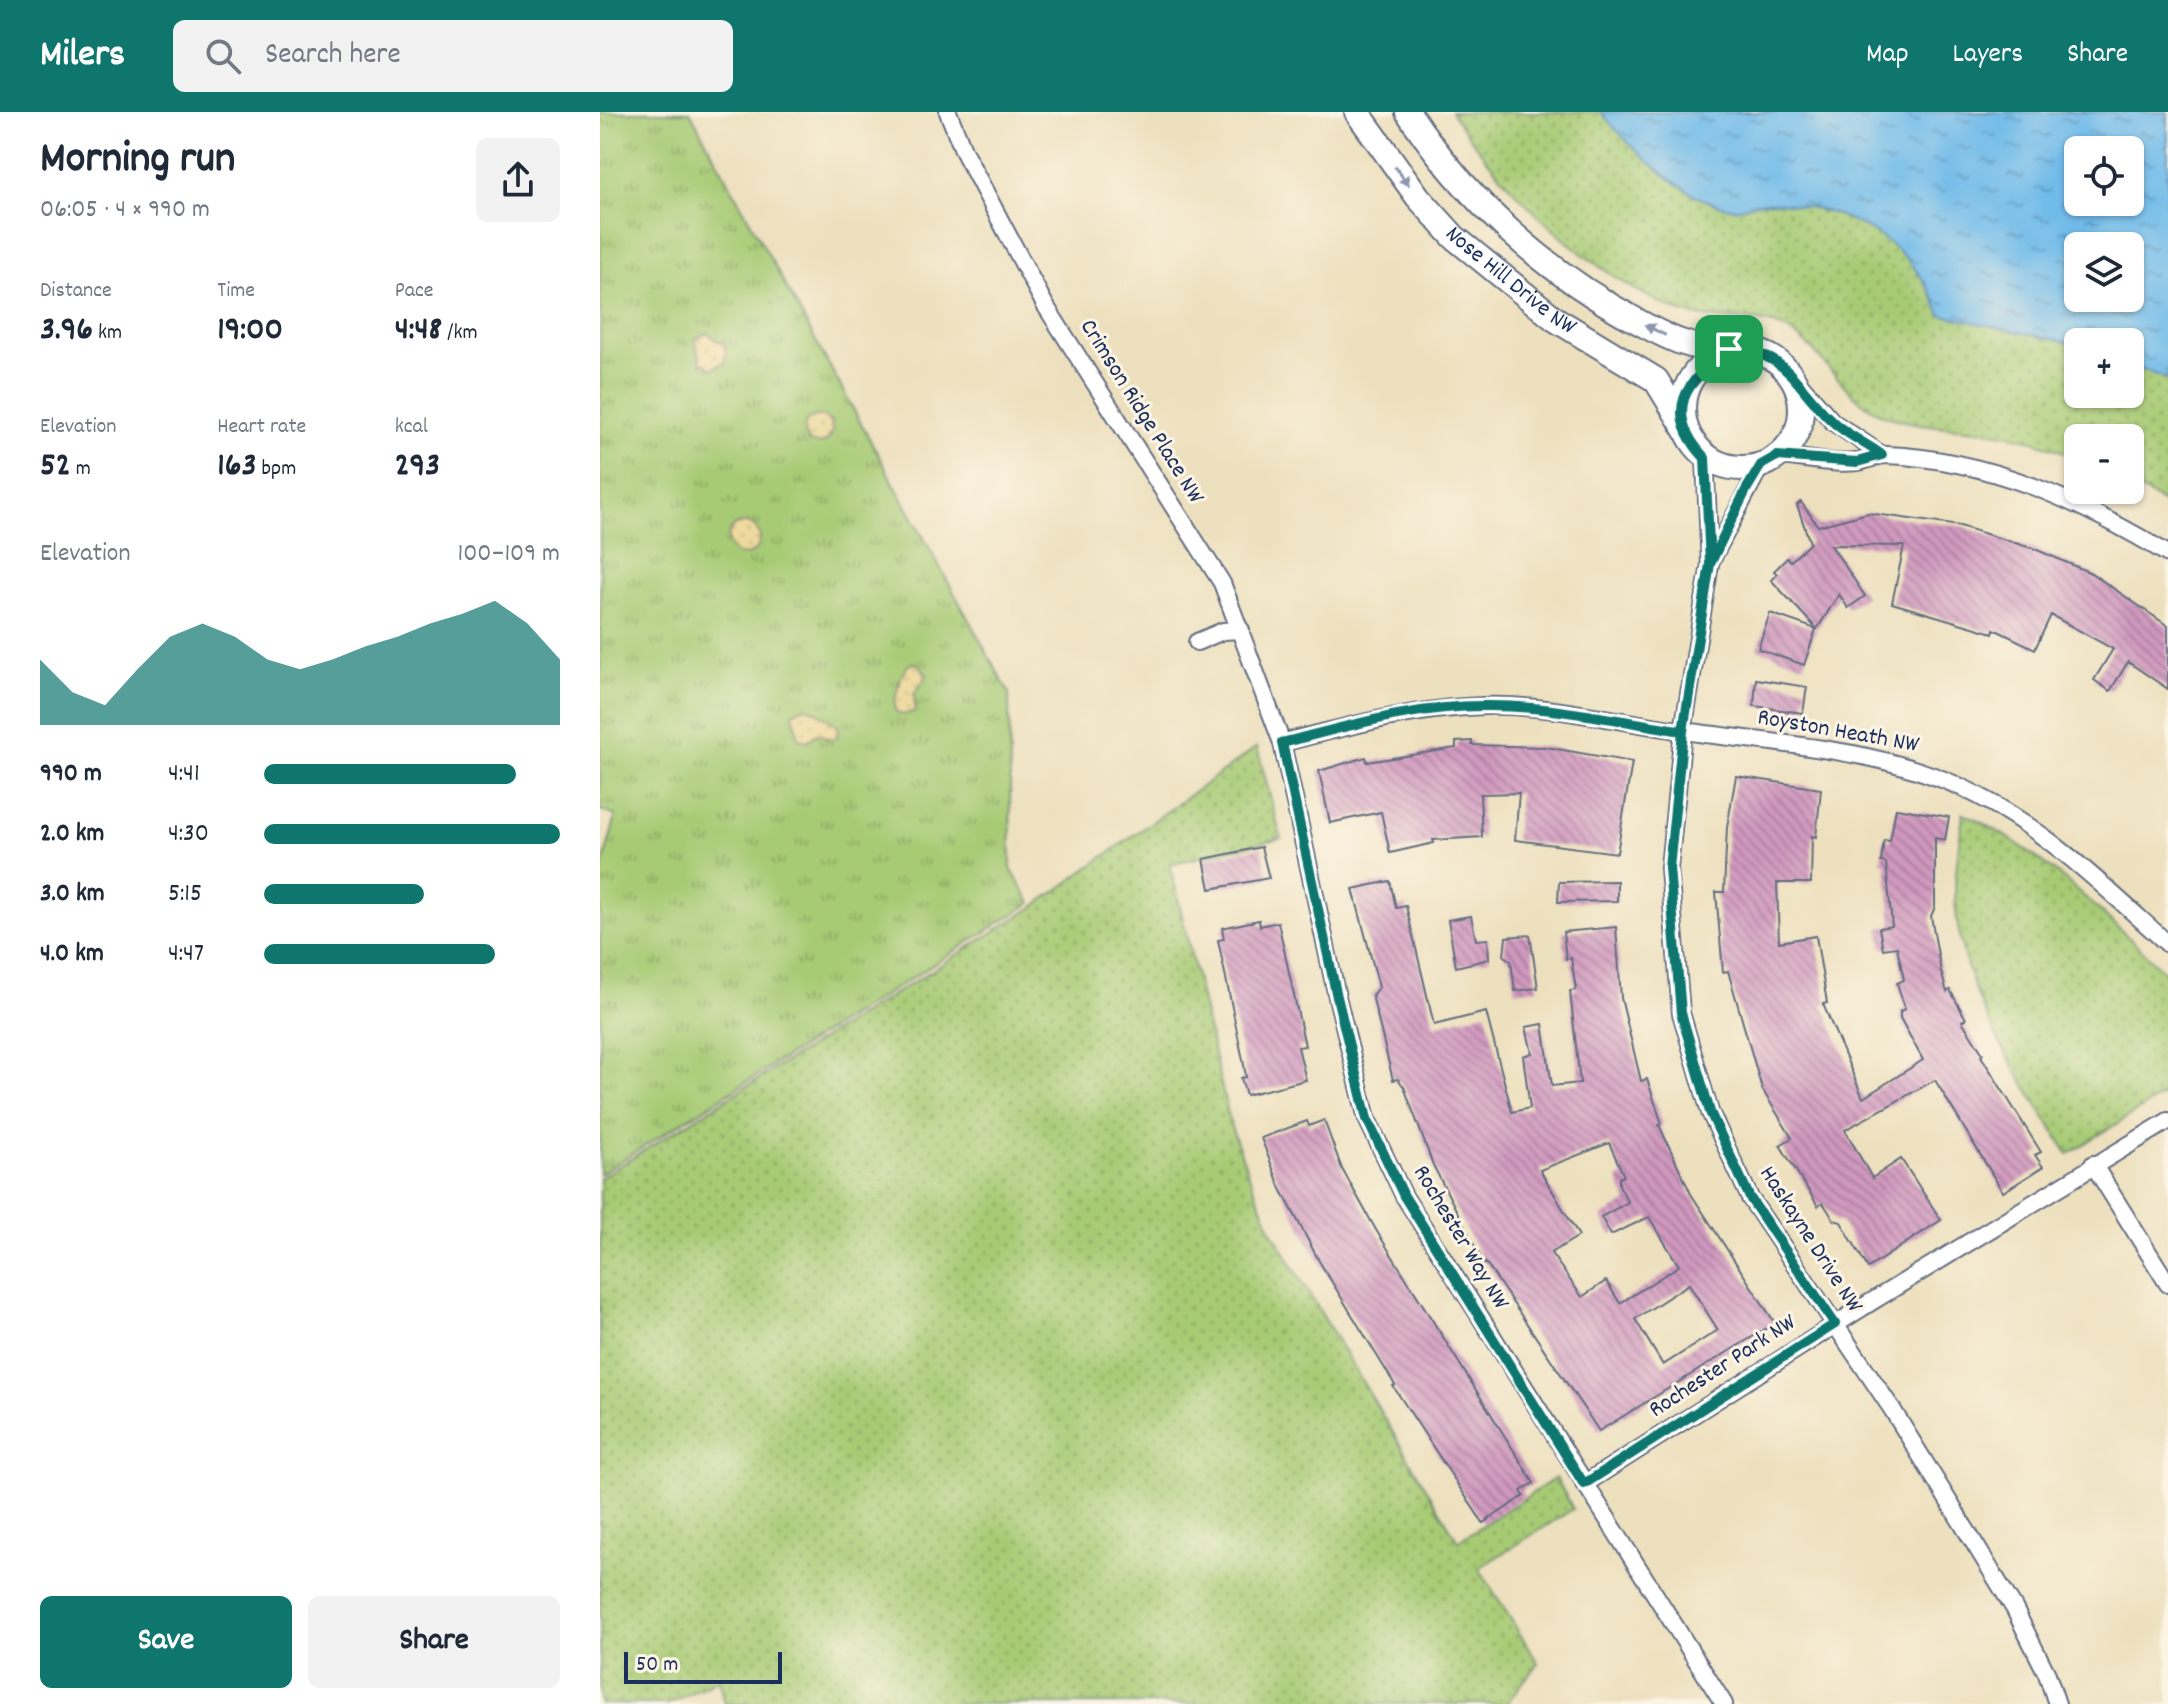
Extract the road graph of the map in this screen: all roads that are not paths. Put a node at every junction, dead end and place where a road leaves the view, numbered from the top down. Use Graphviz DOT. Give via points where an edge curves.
graph roads {
  1 [pos="948,112"];
  2 [pos="1357,112"];
  3 [pos="1408,112"];
  4 [pos="1729,349"];
  5 [pos="1792,375"];
  6 [pos="1684,426"];
  7 [pos="1882,455"];
  8 [pos="1705,458"];
  9 [pos="1769,461"];
  10 [pos="2168,554"];
  11 [pos="1710,564"];
  12 [pos="1241,630"];
  13 [pos="1197,642"];
  14 [pos="1683,731"];
  15 [pos="1282,743"];
  16 [pos="2168,944"];
  17 [pos="2168,1121"];
  18 [pos="2093,1164"];
  19 [pos="2168,1284"];
  20 [pos="1835,1324"];
  21 [pos="1584,1484"];
  22 [pos="1724,1704"];
  23 [pos="2057,1704"];
  1 -- 12 [label="street, Crimson Ridge Place NW" via="1045,305 1222,583"];
  2 -- 6 [label="street, Nose Hill Drive NW, one-way" via="1454,237 1555,319 1656,380"];
  4 -- 3 [label="street, Nose Hill Drive NW, one-way" via="1670,338 1566,278 1477,199"];
  4 -- 5 [label="street" via="1767,355"];
  4 -- 6 [label="street" via="1698,372 1687,388"];
  5 -- 7 [label="street" via="1833,422"];
  5 -- 9 [label="street" via="1801,395 1801,420"];
  6 -- 8 [label="street"];
  7 -- 9 [label="street" via="1857,462"];
  7 -- 10 [label="street" via="1991,472 2052,492"];
  8 -- 9 [label="street" via="1732,468"];
  8 -- 11 [label="street, Haskayne Drive NW"];
  9 -- 11 [label="street, Haskayne Drive NW"];
  11 -- 14 [label="street, Haskayne Drive NW"];
  12 -- 13 [label="street"];
  12 -- 15 [label="street, Crimson Ridge Place NW"];
  14 -- 15 [label="street, Royston Heath NW" via="1486,706 1412,712"];
  14 -- 16 [label="street, Royston Heath NW" via="1842,752 1918,770 1978,795 2053,842"];
  14 -- 20 [label="street, Haskayne Drive NW" via="1669,868 1681,1013 1710,1112 1750,1198"];
  15 -- 21 [label="street, Rochester Way NW" via="1367,1119 1404,1196"];
  17 -- 18 [label="street"];
  18 -- 19 [label="street"];
  18 -- 20 [label="street, Rochester Park NW"];
  20 -- 21 [label="street, Rochester Park NW"];
  20 -- 23 [label="street, Haskayne Drive NW" via="2014,1608"];
  21 -- 22 [label="street, Rochester Way NW"];
}
